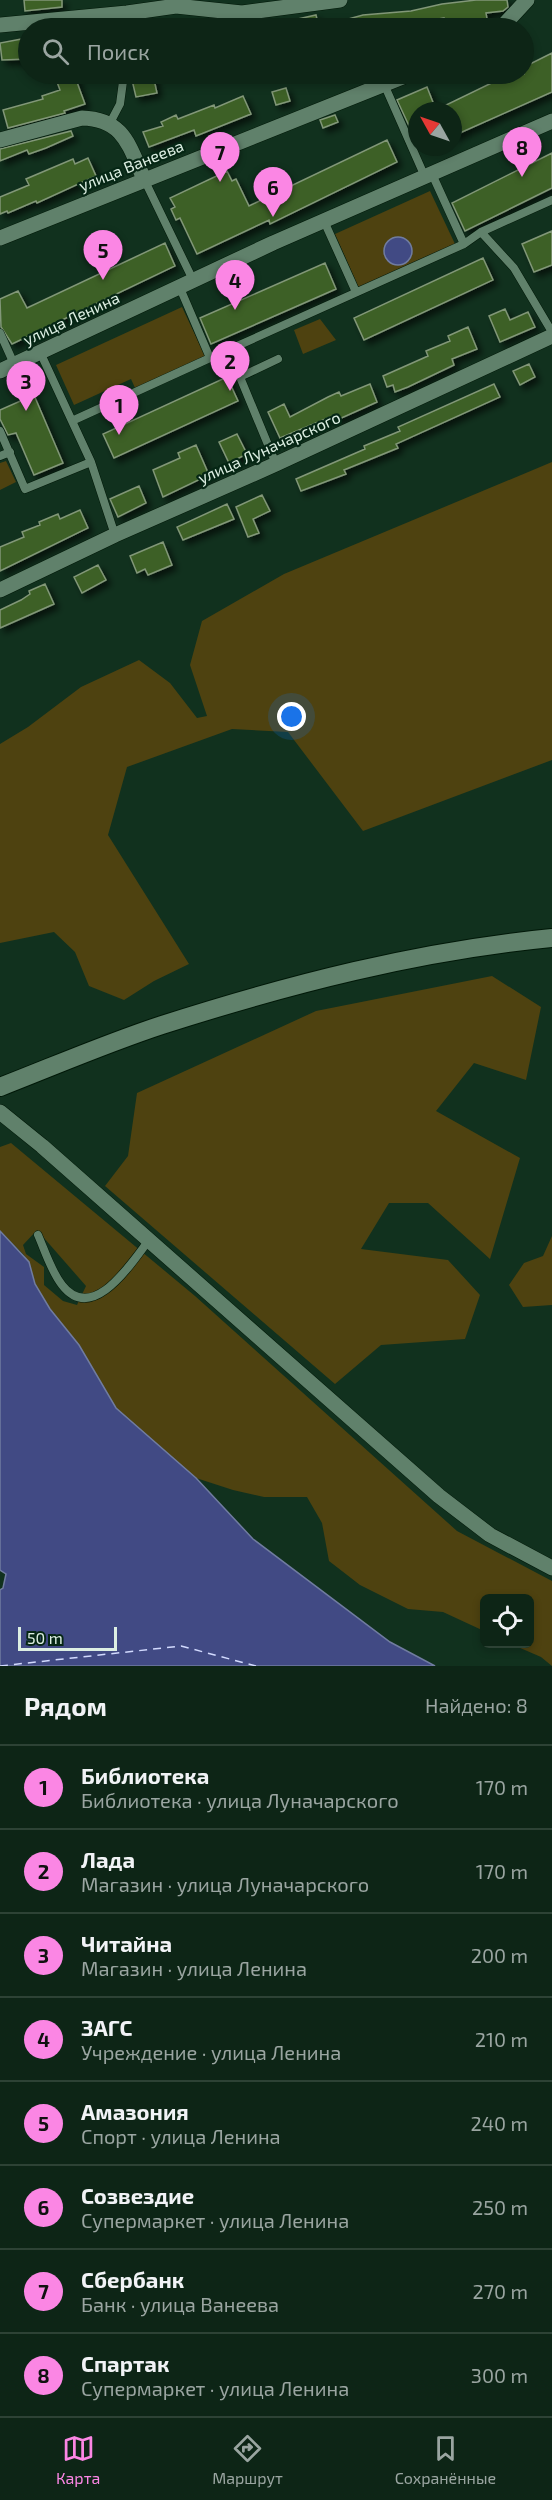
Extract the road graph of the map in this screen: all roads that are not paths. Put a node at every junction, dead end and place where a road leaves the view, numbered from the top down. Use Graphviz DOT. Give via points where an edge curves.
graph roads {
  1 [pos="340,0"];
  2 [pos="527,0"];
  3 [pos="176,3"];
  4 [pos="74,18"];
  5 [pos="510,18"];
  6 [pos="18,23"];
  7 [pos="0,25"];
  8 [pos="123,84"];
  9 [pos="384,84"];
  10 [pos="552,121"];
  11 [pos="110,123"];
  12 [pos="0,140"];
  13 [pos="428,176"];
  14 [pos="144,179"];
  15 [pos="552,200"];
  16 [pos="324,221"];
  17 [pos="481,232"];
  18 [pos="0,238"];
  19 [pos="464,244"];
  20 [pos="187,285"];
  21 [pos="356,292"];
  22 [pos="0,333"];
  23 [pos="552,334"];
  24 [pos="226,351"];
  25 [pos="40,352"];
  26 [pos="210,358"];
  27 [pos="278,359"];
  28 [pos="7,367"];
  29 [pos="240,377"];
  30 [pos="74,420"];
  31 [pos="0,431"];
  32 [pos="9,452"];
  33 [pos="0,456"];
  34 [pos="91,462"];
  35 [pos="276,464"];
  36 [pos="115,535"];
  37 [pos="0,590"];
  38 [pos="552,938"];
  39 [pos="0,1087"];
  40 [pos="0,1112"];
  41 [pos="38,1235"];
  42 [pos="149,1240"];
  43 [pos="552,1568"];
  1 -- 3 [label="street" via="236,14"];
  2 -- 5 [label="street"];
  3 -- 4 [label="street"];
  6 -- 7 [label="street"];
  8 -- 11 [label="lane" via="120,104"];
  9 -- 13 [label="lane"];
  9 -- 14 [label="street, улица Ванеева"];
  10 -- 13 [label="street, улица Ленина"];
  11 -- 12 [label="street" via="82,118"];
  11 -- 14 [label="street" via="125,139"];
  13 -- 16 [label="street, улица Ленина"];
  13 -- 19 [label="lane"];
  14 -- 18 [label="street, улица Ванеева"];
  14 -- 20 [label="lane"];
  15 -- 17 [label="lane"];
  16 -- 20 [label="street, улица Ленина"];
  16 -- 21 [label="lane"];
  17 -- 19 [label="lane"];
  17 -- 23 [label="lane" via="514,268"];
  19 -- 21 [label="lane"];
  20 -- 25 [label="street, улица Ленина"];
  20 -- 26 [label="lane"];
  21 -- 24 [label="lane"];
  22 -- 28 [label="lane"];
  23 -- 35 [label="street, улица Луначарского"];
  24 -- 26 [label="lane"];
  24 -- 29 [label="lane"];
  25 -- 28 [label="street, улица Ленина"];
  25 -- 30 [label="lane"];
  26 -- 30 [label="lane"];
  27 -- 29 [label="lane"];
  29 -- 35 [label="lane"];
  30 -- 34 [label="lane"];
  31 -- 32 [label="lane"];
  32 -- 33 [label="lane"];
  32 -- 34 [label="lane" via="25,489"];
  34 -- 36 [label="lane"];
  35 -- 36 [label="street, улица Луначарского"];
  36 -- 37 [label="street, улица Луначарского"];
  38 -- 39 [label="main road" via="425,954 340,974 161,1026"];
  40 -- 42 [label="street"];
  41 -- 42 [label="lane" via="62,1286 87,1298 114,1284"];
  42 -- 43 [label="street" via="464,1516 490,1535"];
}
